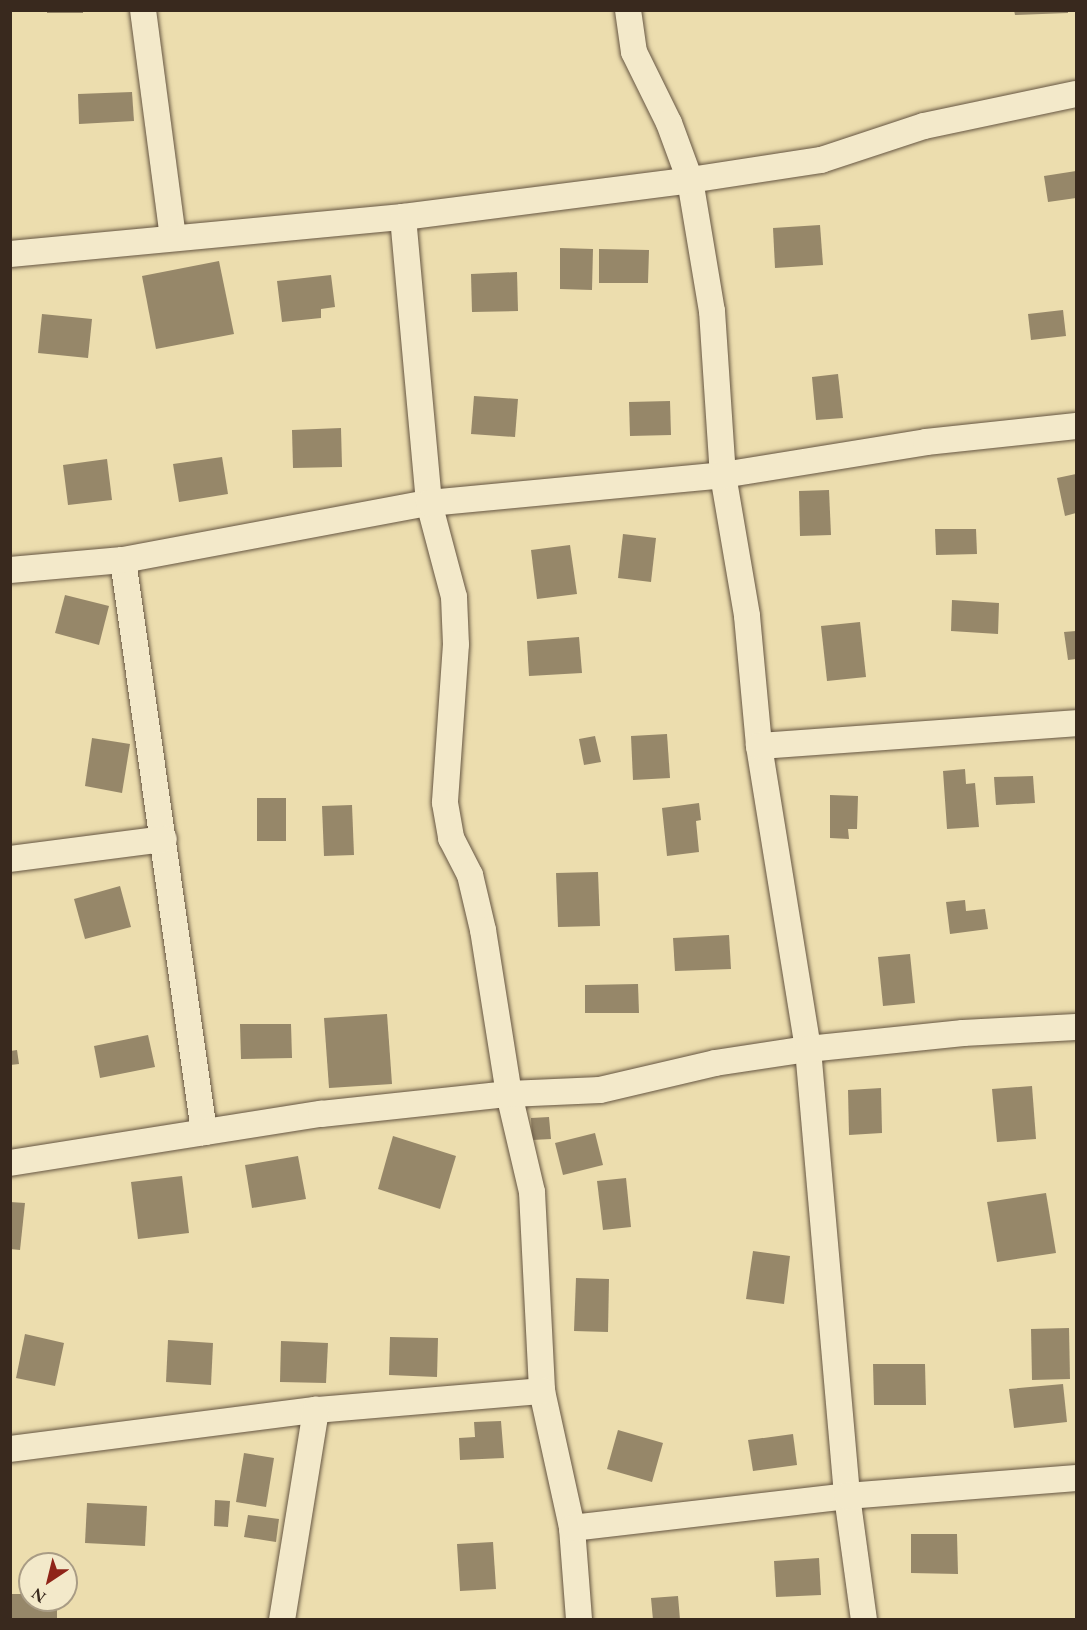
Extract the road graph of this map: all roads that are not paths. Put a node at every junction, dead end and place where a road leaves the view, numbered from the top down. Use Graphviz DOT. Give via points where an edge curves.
graph roads {
  1 [pos="143,10"];
  2 [pos="628,10"];
  3 [pos="1077,94"];
  4 [pos="690,180"];
  5 [pos="403,217"];
  6 [pos="173,237"];
  7 [pos="10,254"];
  8 [pos="1077,426"];
  9 [pos="723,475"];
  10 [pos="429,503"];
  11 [pos="123,561"];
  12 [pos="10,570"];
  13 [pos="1077,723"];
  14 [pos="759,746"];
  15 [pos="164,839"];
  16 [pos="10,860"];
  17 [pos="1077,1027"];
  18 [pos="808,1049"];
  19 [pos="508,1094"];
  20 [pos="204,1132"];
  21 [pos="10,1163"];
  22 [pos="542,1391"];
  23 [pos="316,1410"];
  24 [pos="10,1449"];
  25 [pos="1077,1479"];
  26 [pos="846,1496"];
  27 [pos="572,1528"];
  28 [pos="282,1620"];
  29 [pos="579,1620"];
  30 [pos="864,1620"];
  1 -- 6 [label="street"];
  2 -- 4 [label="street" via="634,52 669,123"];
  3 -- 4 [label="street" via="924,126 821,160"];
  4 -- 5 [label="street"];
  4 -- 9 [label="street" via="712,311"];
  5 -- 6 [label="street"];
  5 -- 10 [label="street"];
  6 -- 7 [label="street"];
  8 -- 9 [label="street" via="926,442"];
  9 -- 10 [label="street"];
  9 -- 14 [label="street" via="747,616"];
  10 -- 11 [label="street"];
  10 -- 19 [label="street" via="454,597 456,645 446,803 452,838 470,876 483,930"];
  11 -- 12 [label="street"];
  11 -- 15 [label="street"];
  13 -- 14 [label="street"];
  14 -- 18 [label="street"];
  15 -- 16 [label="street"];
  15 -- 20 [label="street"];
  17 -- 18 [label="street" via="963,1033"];
  18 -- 19 [label="street" via="715,1063 600,1090"];
  18 -- 26 [label="street"];
  19 -- 20 [label="street" via="321,1114"];
  19 -- 22 [label="street" via="532,1192"];
  20 -- 21 [label="street"];
  22 -- 23 [label="street"];
  22 -- 27 [label="street"];
  23 -- 24 [label="street"];
  23 -- 28 [label="street"];
  25 -- 26 [label="street"];
  26 -- 27 [label="street"];
  26 -- 30 [label="street"];
  27 -- 29 [label="street"];
}
